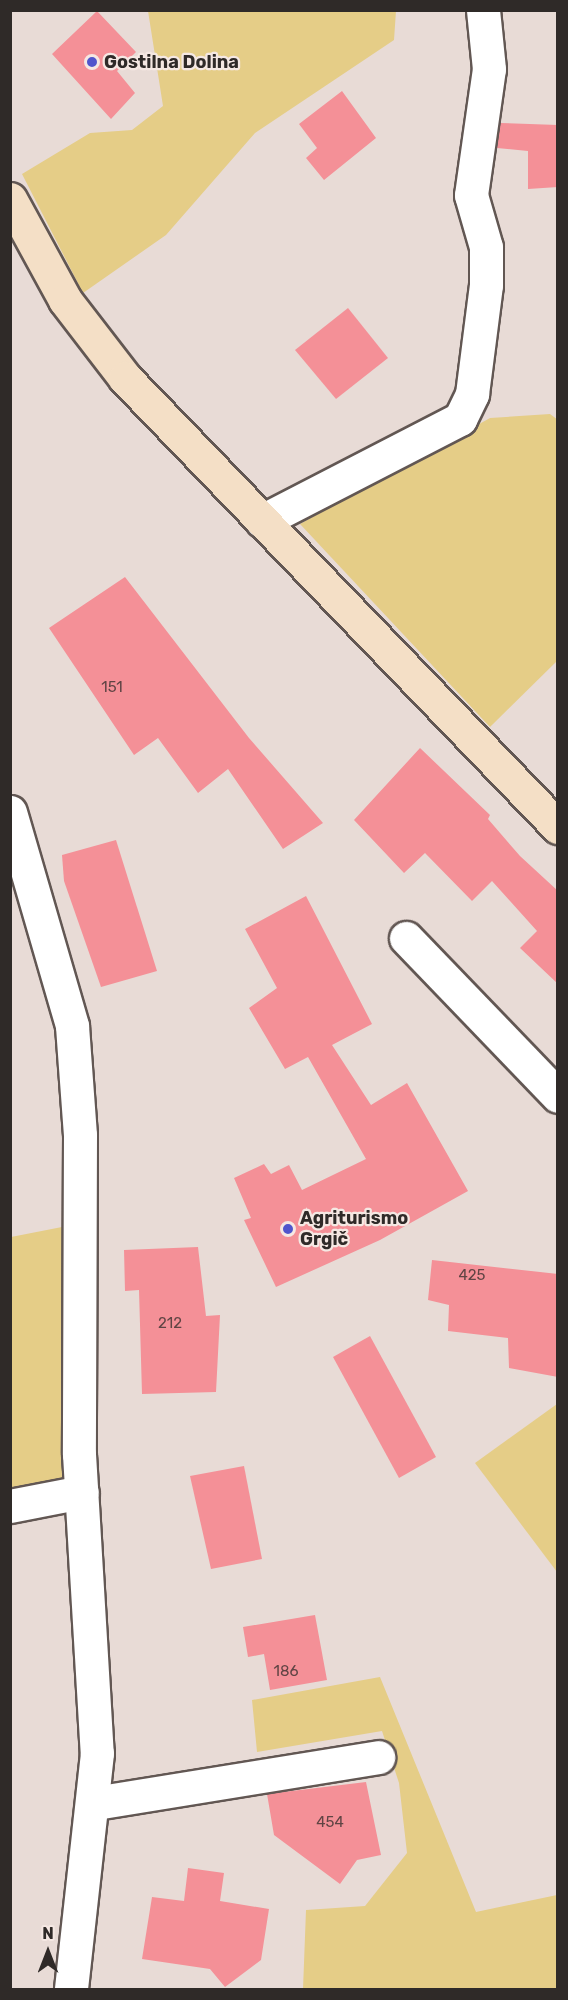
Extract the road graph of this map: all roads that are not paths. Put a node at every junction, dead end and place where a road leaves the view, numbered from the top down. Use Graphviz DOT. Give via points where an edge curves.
graph roads {
  1 [pos="483,10"];
  2 [pos="10,199"];
  3 [pos="262,521"];
  4 [pos="10,812"];
  5 [pos="558,827"];
  6 [pos="406,938"];
  7 [pos="558,1096"];
  8 [pos="82,1492"];
  9 [pos="10,1506"];
  10 [pos="378,1757"];
  11 [pos="95,1803"];
  12 [pos="71,1989"];
  1 -- 3 [label="street" via="489,69 471,195 486,247 486,285 472,394 460,419"];
  2 -- 3 [label="main road" via="86,332"];
  3 -- 5 [label="main road"];
  4 -- 8 [label="street" via="75,1052 80,1136"];
  6 -- 7 [label="street"];
  8 -- 9 [label="street"];
  8 -- 11 [label="street"];
  10 -- 11 [label="street"];
  11 -- 12 [label="street"];
}
